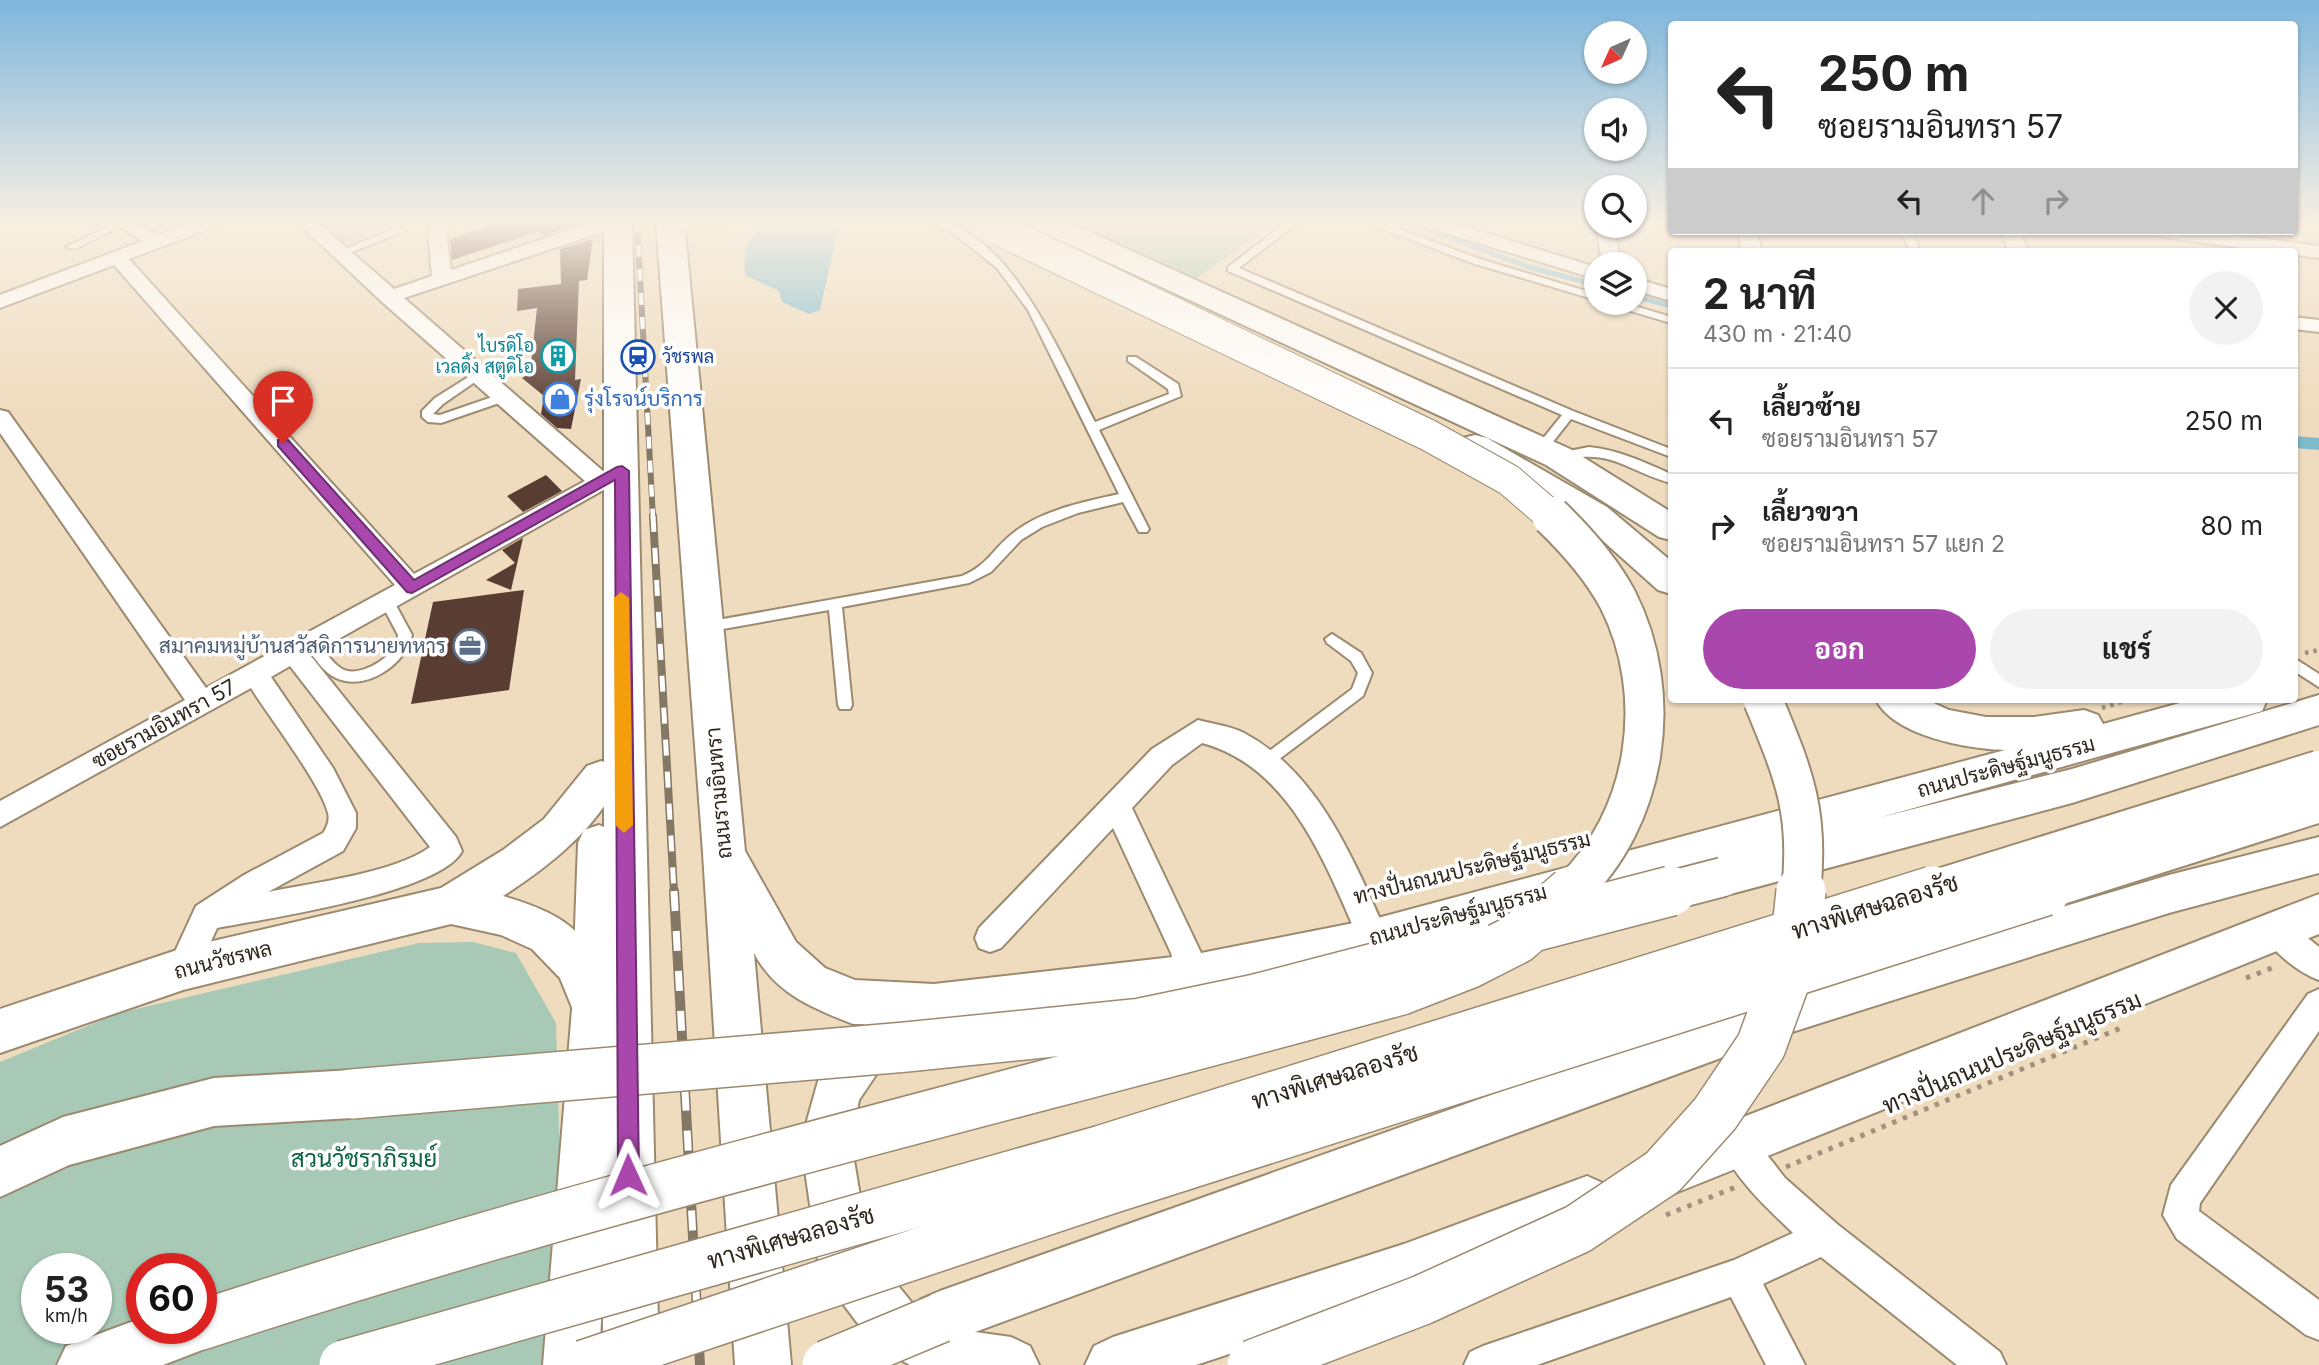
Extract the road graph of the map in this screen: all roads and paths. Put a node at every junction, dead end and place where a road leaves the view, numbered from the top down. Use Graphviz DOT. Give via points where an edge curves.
graph roads {
  1 [pos="45,285"];
  2 [pos="142,285"];
  3 [pos="375,285"];
  4 [pos="425,285"];
  5 [pos="616,285"];
  6 [pos="675,285"];
  7 [pos="1015,285"];
  8 [pos="1120,285"];
  9 [pos="1156,285"];
  10 [pos="1172,285"];
  11 [pos="1266,285"];
  12 [pos="1555,285"];
  13 [pos="1647,288"];
  14 [pos="1584,293"];
  15 [pos="1668,294"];
  16 [pos="388,297"];
  17 [pos="0,302"];
  18 [pos="1647,313"];
  19 [pos="1668,319"];
  20 [pos="2298,323"];
  21 [pos="2319,326"];
  22 [pos="1132,359"];
  23 [pos="478,375"];
  24 [pos="504,397"];
  25 [pos="1569,414"];
  26 [pos="0,417"];
  27 [pos="1093,428"];
  28 [pos="1668,452"];
  29 [pos="1550,453"];
  30 [pos="612,477"];
  31 [pos="1668,479"];
  32 [pos="1125,497"];
  33 [pos="1668,526"];
  34 [pos="1143,529"];
  35 [pos="1668,578"];
  36 [pos="621,579"];
  37 [pos="412,588"];
  38 [pos="387,601"];
  39 [pos="835,603"];
  40 [pos="705,627"];
  41 [pos="1332,639"];
  42 [pos="302,648"];
  43 [pos="2298,666"];
  44 [pos="255,674"];
  45 [pos="2319,684"];
  46 [pos="2298,689"];
  47 [pos="1764,703"];
  48 [pos="1901,703"];
  49 [pos="2117,703"];
  50 [pos="2227,703"];
  51 [pos="2235,703"];
  52 [pos="202,704"];
  53 [pos="845,705"];
  54 [pos="2319,710"];
  55 [pos="2089,711"];
  56 [pos="1265,762"];
  57 [pos="2319,770"];
  58 [pos="601,778"];
  59 [pos="2319,803"];
  60 [pos="1117,806"];
  61 [pos="0,815"];
  62 [pos="724,853"];
  63 [pos="2319,855"];
  64 [pos="452,905"];
  65 [pos="207,916"];
  66 [pos="990,938"];
  67 [pos="1374,939"];
  68 [pos="2305,942"];
  69 [pos="183,968"];
  70 [pos="1191,976"];
  71 [pos="2232,983"];
  72 [pos="2319,1004"];
  73 [pos="934,1006"];
  74 [pos="595,1009"];
  75 [pos="2132,1023"];
  76 [pos="0,1031"];
  77 [pos="1749,1160"];
  78 [pos="0,1172"];
  79 [pos="1660,1217"];
  80 [pos="1824,1237"];
  81 [pos="1739,1276"];
  82 [pos="217,1320"];
  83 [pos="2319,1322"];
  84 [pos="145,1344"];
  85 [pos="1557,1353"];
  86 [pos="85,1365"];
  87 [pos="344,1365"];
  88 [pos="571,1365"];
  89 [pos="584,1365"];
  90 [pos="631,1365"];
  91 [pos="763,1365"];
  92 [pos="827,1365"];
  93 [pos="1011,1365"];
  94 [pos="1112,1365"];
  95 [pos="1252,1365"];
  96 [pos="1483,1365"];
  97 [pos="1786,1365"];
  98 [pos="1987,1365"];
  1 -- 17 [label="street"];
  2 -- 37 [label="street"];
  3 -- 16 [label="street"];
  4 -- 16 [label="street"];
  5 -- 30 [label="main road"];
  6 -- 40 [label="main road, ถนนรามอินทรา"];
  7 -- 27 [label="lane" via="1033,310"];
  8 -- 82 [label="main road, bridge" via="1487,467 1533,498 1584,549 1617,599 1630,629 1648,706 1646,746 1636,787 1614,836 1577,888 1529,930 1466,964 1401,990 530,1222"];
  9 -- 35 [label="main road" via="1503,460 1595,515"];
  10 -- 29 [label="main road"];
  11 -- 25 [label="lane"];
  12 -- 14 [label="lane"];
  13 -- 15 [label="street"];
  16 -- 23 [label="street"];
  18 -- 19 [label="lane"];
  20 -- 21 [label="street"];
  22 -- 27 [label="lane" via="1165,379 1174,387 1175,396"];
  23 -- 24 [label="street"];
  23 -- 24 [label="lane" via="426,414 441,419"];
  24 -- 30 [label="street"];
  25 -- 28 [label="lane"];
  25 -- 29 [label="lane"];
  26 -- 52 [label="street"];
  27 -- 32 [label="lane"];
  29 -- 31 [label="lane" via="1607,452"];
  29 -- 33 [label="main road"];
  30 -- 36 [label="main road"];
  30 -- 37 [label="street, ซอยรามอินทรา 57"];
  32 -- 34 [label="lane"];
  32 -- 39 [label="lane" via="1080,507 1025,531 1007,546 996,564 980,574"];
  36 -- 58 [label="main road" via="606,682"];
  36 -- 90 [label="main road"];
  37 -- 38 [label="street, ซอยรามอินทรา 57"];
  38 -- 42 [label="street, ซอยรามอินทรา 57"];
  38 -- 42 [label="lane" via="405,635 400,650 377,668 359,677 342,675"];
  39 -- 40 [label="lane"];
  39 -- 53 [label="lane"];
  40 -- 62 [label="main road, ถนนรามอินทรา"];
  41 -- 56 [label="lane" via="1356,657 1365,673 1358,692"];
  42 -- 44 [label="street, ซอยรามอินทรา 57"];
  42 -- 65 [label="street" via="447,851 436,862 389,877"];
  43 -- 45 [label="lane"];
  44 -- 52 [label="street, ซอยรามอินทรา 57"];
  44 -- 65 [label="street" via="323,776 342,813 342,828 333,842 254,884"];
  45 -- 46 [label="main road"];
  47 -- 95 [label="main road, bridge" via="1794,776 1804,823 1794,957 1761,1046 1715,1114 1663,1172 1578,1229 1422,1300"];
  48 -- 50 [label="main road" via="1947,728 1992,736"];
  49 -- 55 [label="path"];
  51 -- 67 [label="main road, ถนนประดิษฐ์มนูธรรม"];
  52 -- 61 [label="street, ซอยรามอินทรา 57"];
  54 -- 78 [label="main road, bridge" via="2072,786 1256,999 1141,1023 906,1048 214,1102 63,1142"];
  56 -- 60 [label="street" via="1219,733 1198,731 1162,757"];
  56 -- 67 [label="street" via="1310,809"];
  57 -- 87 [label="main road, ทางพิเศษฉลองรัช, bridge" via="1102,1150"];
  58 -- 64 [label="main road, ถนนวัชรพล" via="559,832"];
  58 -- 74 [label="main road"];
  59 -- 89 [label="main road, ทางพิเศษฉลองรัช, bridge" via="1120,1185"];
  60 -- 66 [label="street"];
  60 -- 70 [label="street" via="1186,953"];
  62 -- 73 [label="main road, ถนนประดิษฐ์มนูธรรม" via="780,957 809,983 853,1002"];
  62 -- 91 [label="main road, ถนนรามอินทรา"];
  63 -- 92 [label="main road, bridge" via="2169,894 1788,1012 940,1318"];
  64 -- 69 [label="main road, ถนนวัชรพล"];
  64 -- 74 [label="main road, ถนนวัชรพล" via="500,912 549,933 574,959"];
  65 -- 69 [label="street"];
  67 -- 70 [label="main road, ถนนประดิษฐ์มนูธรรม"];
  68 -- 71 [label="path"];
  68 -- 77 [label="main road"];
  69 -- 76 [label="main road, ถนนวัชรพล"];
  70 -- 73 [label="main road, ถนนประดิษฐ์มนูธรรม"];
  72 -- 83 [label="street" via="2180,1205 2181,1215 2200,1238"];
  73 -- 93 [label="main road" via="865,1050 837,1091 826,1142 844,1261 893,1326 946,1355"];
  74 -- 88 [label="main road"];
  75 -- 77 [label="path, ทางปั่นถนนประดิษฐ์มนูธรรม"];
  77 -- 79 [label="path, ทางปั่นถนนประดิษฐ์มนูธรรม"];
  77 -- 80 [label="street"];
  77 -- 94 [label="main road"];
  80 -- 81 [label="street"];
  80 -- 98 [label="street"];
  81 -- 85 [label="street"];
  81 -- 97 [label="street"];
  84 -- 86 [label="main road"];
  85 -- 96 [label="street"];
}
